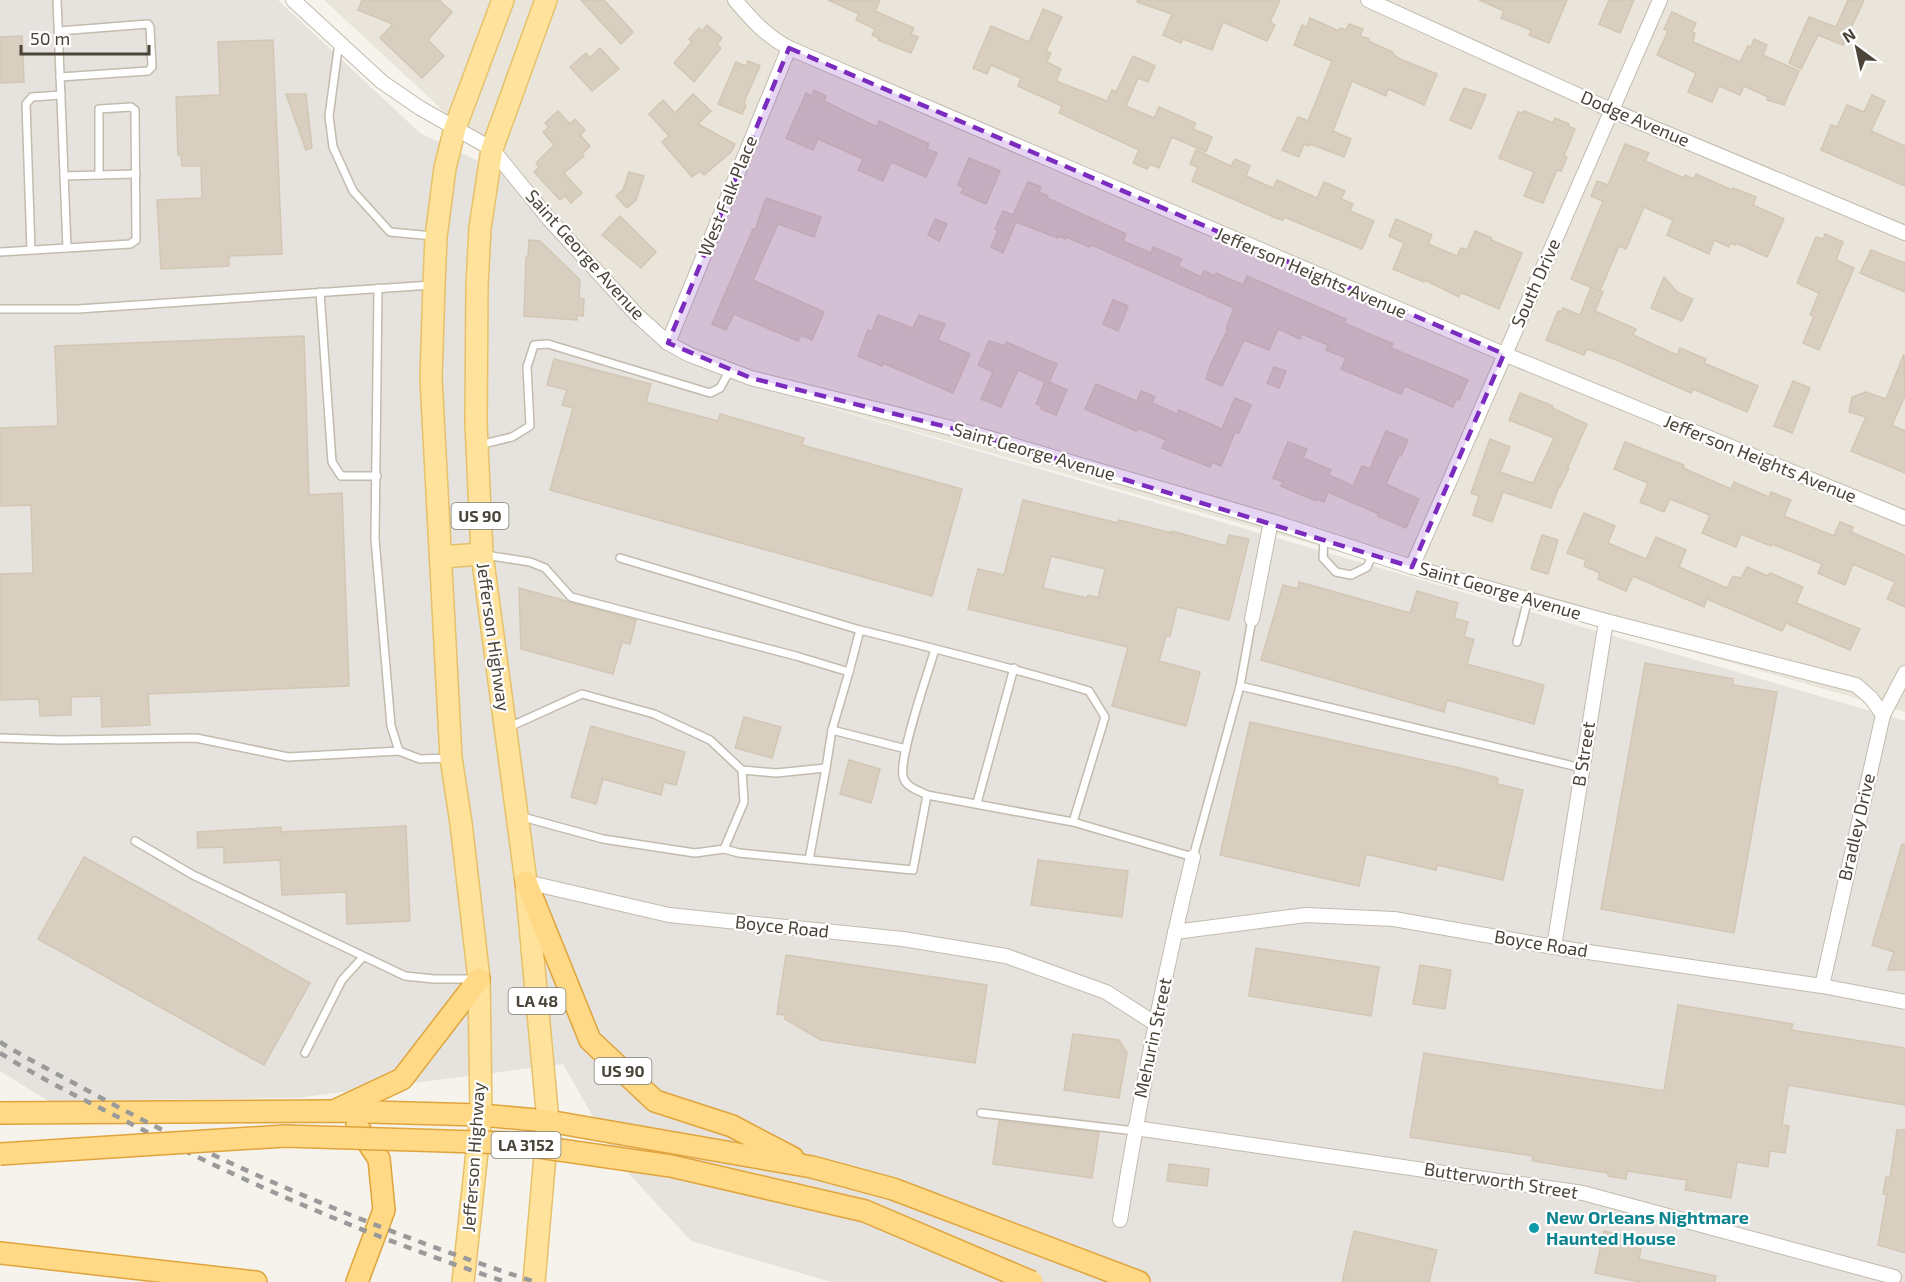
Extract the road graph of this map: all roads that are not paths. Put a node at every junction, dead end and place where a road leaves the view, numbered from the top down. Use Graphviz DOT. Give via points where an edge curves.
graph roads {
  1 [pos="57,0"];
  2 [pos="292,0"];
  3 [pos="503,0"];
  4 [pos="546,0"];
  5 [pos="735,0"];
  6 [pos="1368,0"];
  7 [pos="1660,0"];
  8 [pos="58,31"];
  9 [pos="339,42"];
  10 [pos="789,48"];
  11 [pos="60,77"];
  12 [pos="61,95"];
  13 [pos="1613,111"];
  14 [pos="455,128"];
  15 [pos="492,149"];
  16 [pos="136,174"];
  17 [pos="99,175"];
  18 [pos="64,176"];
  19 [pos="1905,233"];
  20 [pos="436,237"];
  21 [pos="67,248"];
  22 [pos="31,250"];
  23 [pos="0,252"];
  24 [pos="434,285"];
  25 [pos="378,288"];
  26 [pos="320,292"];
  27 [pos="0,309"];
  28 [pos="668,343"];
  29 [pos="1504,354"];
  30 [pos="730,370"];
  31 [pos="477,445"];
  32 [pos="376,476"];
  33 [pos="1905,518"];
  34 [pos="1271,521"];
  35 [pos="1324,538"];
  36 [pos="482,554"];
  37 [pos="1373,554"];
  38 [pos="441,557"];
  39 [pos="620,558"];
  40 [pos="1412,567"];
  41 [pos="1528,599"];
  42 [pos="1252,619"];
  43 [pos="1606,621"];
  44 [pos="860,630"];
  45 [pos="1517,642"];
  46 [pos="935,649"];
  47 [pos="1014,668"];
  48 [pos="849,672"];
  49 [pos="1905,673"];
  50 [pos="1240,686"];
  51 [pos="1882,715"];
  52 [pos="505,729"];
  53 [pos="832,730"];
  54 [pos="0,738"];
  55 [pos="906,749"];
  56 [pos="399,751"];
  57 [pos="451,758"];
  58 [pos="826,768"];
  59 [pos="1582,768"];
  60 [pos="742,770"];
  61 [pos="927,795"];
  62 [pos="977,803"];
  63 [pos="517,815"];
  64 [pos="1073,822"];
  65 [pos="135,841"];
  66 [pos="724,849"];
  67 [pos="1193,857"];
  68 [pos="809,860"];
  69 [pos="526,882"];
  70 [pos="1175,932"];
  71 [pos="1554,946"];
  72 [pos="363,957"];
  73 [pos="479,979"];
  74 [pos="1822,986"];
  75 [pos="1905,1002"];
  76 [pos="1156,1024"];
  77 [pos="305,1053"];
  78 [pos="334,1111"];
  79 [pos="0,1113"];
  80 [pos="981,1113"];
  81 [pos="481,1115"];
  82 [pos="548,1121"];
  83 [pos="1135,1129"];
  84 [pos="0,1154"];
  85 [pos="812,1167"];
  86 [pos="1120,1220"];
  87 [pos="0,1253"];
  88 [pos="1900,1278"];
  89 [pos="256,1282"];
  90 [pos="357,1282"];
  91 [pos="463,1282"];
  92 [pos="534,1282"];
  93 [pos="1032,1282"];
  94 [pos="1139,1282"];
  1 -- 8 [label="lane"];
  2 -- 9 [label="street, Saint George Avenue"];
  3 -- 14 [label="main road, Jefferson Highway / US 90"];
  4 -- 15 [label="main road, Jefferson Highway / US 90"];
  5 -- 10 [label="street, Jefferson Heights Avenue" via="758,27"];
  6 -- 13 [label="street, Dodge Avenue"];
  7 -- 13 [label="street, South Drive"];
  8 -- 11 [label="lane"];
  8 -- 11 [label="lane" via="148,24 152,67 148,71"];
  9 -- 14 [label="street, Saint George Avenue" via="382,82"];
  9 -- 20 [label="lane" via="329,116 333,147 353,191 390,232"];
  10 -- 28 [label="street, West Falk Place"];
  10 -- 29 [label="street, Jefferson Heights Avenue"];
  11 -- 12 [label="lane"];
  12 -- 18 [label="lane"];
  12 -- 22 [label="lane" via="32,97 26,104"];
  13 -- 19 [label="street, Dodge Avenue"];
  13 -- 29 [label="street, South Drive"];
  14 -- 15 [label="street, Saint George Avenue"];
  14 -- 20 [label="main road, Jefferson Highway / US 90"];
  15 -- 28 [label="street, Saint George Avenue" via="549,219"];
  15 -- 31 [label="main road, Jefferson Highway / US 90" via="480,228 477,286"];
  16 -- 17 [label="lane"];
  16 -- 17 [label="lane" via="135,110 131,107 98,111"];
  16 -- 21 [label="lane" via="136,240 130,244"];
  17 -- 18 [label="lane"];
  18 -- 21 [label="lane"];
  20 -- 24 [label="main road, Jefferson Highway / US 90"];
  21 -- 22 [label="lane"];
  22 -- 23 [label="lane"];
  24 -- 25 [label="lane"];
  24 -- 38 [label="main road, Jefferson Highway / US 90" via="431,378"];
  25 -- 26 [label="lane"];
  25 -- 32 [label="lane"];
  26 -- 27 [label="lane" via="78,309"];
  26 -- 32 [label="lane" via="332,462 341,476"];
  28 -- 30 [label="street, Saint George Avenue"];
  29 -- 33 [label="street, Jefferson Heights Avenue"];
  29 -- 40 [label="street, South Drive"];
  30 -- 31 [label="lane" via="720,388 710,393 548,344 534,345 527,367 530,426 512,437"];
  30 -- 34 [label="street, Saint George Avenue" via="975,434"];
  31 -- 36 [label="main road, Jefferson Highway / US 90"];
  32 -- 56 [label="lane" via="375,539 391,726"];
  34 -- 35 [label="street, Saint George Avenue"];
  34 -- 42 [label="street"];
  35 -- 37 [label="street, Saint George Avenue"];
  35 -- 37 [label="lane" via="1323,558 1336,572 1351,575 1367,567"];
  36 -- 38 [label="main road"];
  36 -- 48 [label="lane" via="545,568 571,597"];
  36 -- 52 [label="main road, Jefferson Highway / US 90"];
  37 -- 40 [label="street, Saint George Avenue"];
  38 -- 57 [label="main road, Jefferson Highway / US 90"];
  39 -- 44 [label="lane"];
  40 -- 41 [label="street, Saint George Avenue"];
  41 -- 43 [label="street, Saint George Avenue"];
  41 -- 45 [label="lane"];
  42 -- 50 [label="lane"];
  43 -- 51 [label="street, Saint George Avenue" via="1856,685"];
  43 -- 59 [label="street, B Street"];
  44 -- 46 [label="lane"];
  44 -- 48 [label="lane"];
  46 -- 47 [label="lane"];
  46 -- 55 [label="lane"];
  47 -- 62 [label="lane"];
  47 -- 64 [label="lane" via="1089,691 1105,717"];
  48 -- 53 [label="lane"];
  49 -- 51 [label="street, Bradley Drive"];
  50 -- 59 [label="lane"];
  50 -- 67 [label="lane"];
  51 -- 74 [label="street, Bradley Drive"];
  52 -- 60 [label="lane" via="582,694 654,714 710,740"];
  52 -- 63 [label="main road, Jefferson Highway / US 90"];
  53 -- 55 [label="lane"];
  53 -- 58 [label="lane"];
  54 -- 56 [label="lane" via="195,738 288,757"];
  55 -- 61 [label="lane" via="903,775 908,786"];
  56 -- 57 [label="lane" via="420,759"];
  57 -- 73 [label="main road, Jefferson Highway / US 90"];
  58 -- 60 [label="lane"];
  58 -- 68 [label="lane"];
  59 -- 71 [label="street, B Street"];
  60 -- 66 [label="lane" via="744,801"];
  61 -- 62 [label="lane"];
  61 -- 68 [label="lane" via="913,870"];
  62 -- 64 [label="lane"];
  63 -- 66 [label="lane" via="603,839 695,853"];
  63 -- 69 [label="main road, Jefferson Highway / US 90"];
  64 -- 67 [label="lane"];
  65 -- 72 [label="lane" via="194,875"];
  66 -- 68 [label="lane"];
  67 -- 70 [label="street, Mehurin Street"];
  69 -- 76 [label="street, Boyce Road" via="669,915 903,939 1006,956 1106,993"];
  69 -- 82 [label="main road, Jefferson Highway / LA 48"];
  69 -- 85 [label="highway, US 90" via="590,1040 655,1101 732,1126"];
  70 -- 71 [label="street, Boyce Road" via="1306,915 1394,919"];
  70 -- 76 [label="street, Mehurin Street"];
  71 -- 74 [label="street, Boyce Road"];
  72 -- 73 [label="lane" via="405,976"];
  72 -- 77 [label="lane" via="342,980"];
  73 -- 78 [label="highway" via="402,1079"];
  73 -- 81 [label="main road, Jefferson Highway / US 90"];
  74 -- 75 [label="street, Boyce Road"];
  76 -- 83 [label="street, Mehurin Street"];
  78 -- 79 [label="highway"];
  78 -- 81 [label="highway"];
  78 -- 90 [label="highway" via="358,1128 379,1159 384,1210"];
  80 -- 83 [label="lane"];
  81 -- 82 [label="highway"];
  81 -- 91 [label="main road, Jefferson Highway / US 90"];
  82 -- 85 [label="highway"];
  82 -- 92 [label="main road, Jefferson Highway / LA 48"];
  83 -- 86 [label="street, Mehurin Street"];
  83 -- 88 [label="street, Butterworth Street" via="1582,1193"];
  84 -- 93 [label="highway, LA 3152, bridge" via="285,1136 511,1143 671,1166 865,1211"];
  85 -- 94 [label="highway, US 90" via="893,1189"];
  87 -- 89 [label="highway"];
}
